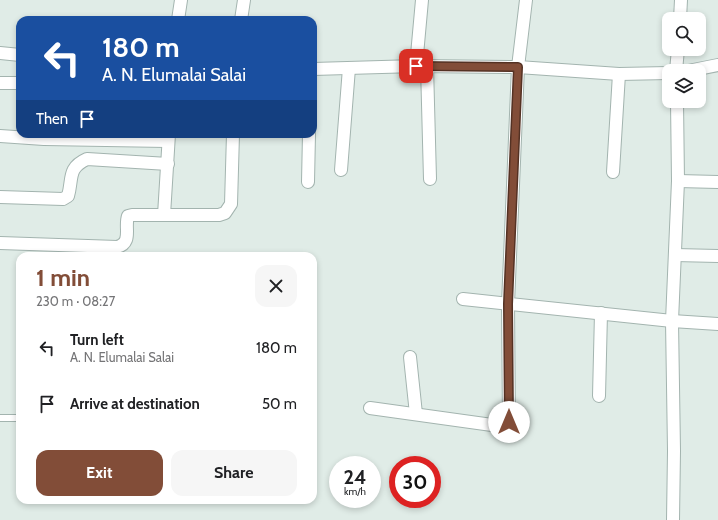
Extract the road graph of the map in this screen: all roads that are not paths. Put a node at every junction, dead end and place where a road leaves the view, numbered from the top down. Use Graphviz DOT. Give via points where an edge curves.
graph roads {
  1 [pos="181,0"];
  2 [pos="244,0"];
  3 [pos="422,0"];
  4 [pos="526,0"];
  5 [pos="681,0"];
  6 [pos="680,12"];
  7 [pos="179,16"];
  8 [pos="242,16"];
  9 [pos="0,53"];
  10 [pos="16,55"];
  11 [pos="718,65"];
  12 [pos="421,66"];
  13 [pos="518,67"];
  14 [pos="706,67"];
  15 [pos="349,68"];
  16 [pos="317,69"];
  17 [pos="619,74"];
  18 [pos="662,74"];
  19 [pos="0,83"];
  20 [pos="16,83"];
  21 [pos="677,108"];
  22 [pos="0,136"];
  23 [pos="16,137"];
  24 [pos="29,138"];
  25 [pos="169,138"];
  26 [pos="233,138"];
  27 [pos="309,138"];
  28 [pos="168,164"];
  29 [pos="341,170"];
  30 [pos="613,172"];
  31 [pos="430,179"];
  32 [pos="678,181"];
  33 [pos="308,182"];
  34 [pos="718,182"];
  35 [pos="0,197"];
  36 [pos="164,215"];
  37 [pos="0,243"];
  38 [pos="675,255"];
  39 [pos="718,256"];
  40 [pos="463,299"];
  41 [pos="508,304"];
  42 [pos="601,313"];
  43 [pos="672,321"];
  44 [pos="718,324"];
  45 [pos="410,357"];
  46 [pos="599,396"];
  47 [pos="370,408"];
  48 [pos="416,414"];
  49 [pos="0,418"];
  50 [pos="16,418"];
  51 [pos="673,520"];
  1 -- 7 [label="street"];
  2 -- 8 [label="street"];
  3 -- 12 [label="street"];
  4 -- 13 [label="street"];
  5 -- 6 [label="street"];
  9 -- 10 [label="street"];
  11 -- 14 [label="street"];
  12 -- 13 [label="street"];
  12 -- 15 [label="street"];
  12 -- 31 [label="street"];
  13 -- 17 [label="street"];
  13 -- 41 [label="street"];
  15 -- 16 [label="street"];
  15 -- 29 [label="street"];
  17 -- 18 [label="street"];
  17 -- 30 [label="street"];
  19 -- 20 [label="street"];
  21 -- 32 [label="street"];
  22 -- 23 [label="street"];
  24 -- 25 [label="street"];
  25 -- 28 [label="street"];
  26 -- 36 [label="street" via="231,204 225,214"];
  27 -- 33 [label="street"];
  28 -- 35 [label="street" via="87,159 76,166 68,196 63,199"];
  28 -- 36 [label="street"];
  32 -- 34 [label="street"];
  32 -- 38 [label="street"];
  36 -- 37 [label="street" via="128,216 127,239 122,246 117,247"];
  38 -- 39 [label="street"];
  38 -- 43 [label="street"];
  40 -- 41 [label="street"];
  41 -- 42 [label="street"];
  41 -- 48 [label="street" via="509,422 492,425"];
  42 -- 43 [label="street"];
  42 -- 46 [label="street"];
  43 -- 44 [label="street"];
  43 -- 51 [label="street"];
  45 -- 48 [label="street"];
  47 -- 48 [label="street"];
  49 -- 50 [label="lane"];
}
